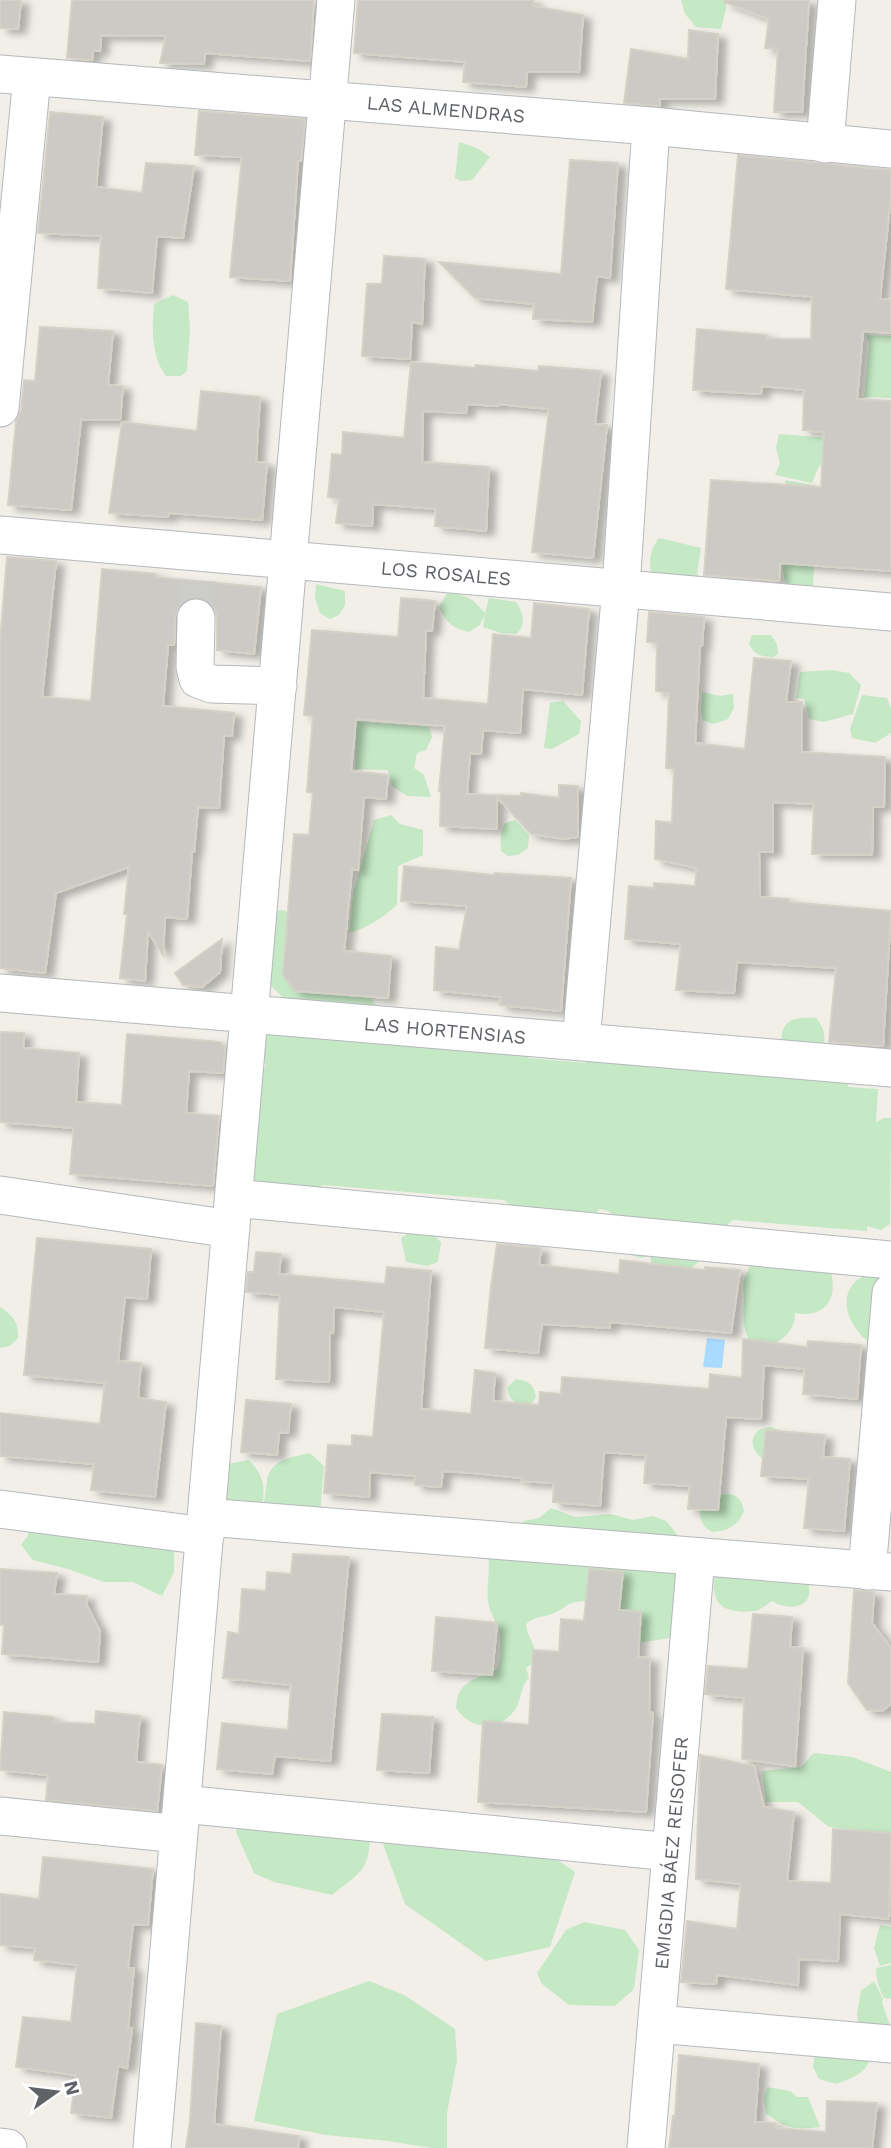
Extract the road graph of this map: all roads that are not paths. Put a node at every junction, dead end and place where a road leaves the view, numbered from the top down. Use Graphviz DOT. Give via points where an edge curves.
graph roads {
  1 [pos="336,0"];
  2 [pos="837,0"];
  3 [pos="16,76"];
  4 [pos="328,100"];
  5 [pos="651,126"];
  6 [pos="825,144"];
  7 [pos="891,149"];
  8 [pos="0,408"];
  9 [pos="0,535"];
  10 [pos="288,560"];
  11 [pos="621,588"];
  12 [pos="891,612"];
  13 [pos="196,618"];
  14 [pos="278,686"];
  15 [pos="0,993"];
  16 [pos="250,1014"];
  17 [pos="581,1042"];
  18 [pos="891,1068"];
  19 [pos="0,1195"];
  20 [pos="232,1213"];
  21 [pos="891,1260"];
  22 [pos="891,1293"];
  23 [pos="0,1509"];
  24 [pos="206,1526"];
  25 [pos="696,1557"];
  26 [pos="879,1571"];
  27 [pos="0,1816"];
  28 [pos="181,1819"];
  29 [pos="671,1852"];
  30 [pos="657,2024"];
  31 [pos="891,2044"];
  32 [pos="0,2147"];
  33 [pos="8,2148"];
  34 [pos="152,2148"];
  35 [pos="646,2148"];
  1 -- 4 [label="street"];
  2 -- 6 [label="street"];
  3 -- 4 [label="street, LAS ALMENDRAS"];
  3 -- 8 [label="street"];
  4 -- 5 [label="street, LAS ALMENDRAS"];
  4 -- 10 [label="street"];
  5 -- 6 [label="street, LAS ALMENDRAS"];
  5 -- 11 [label="street"];
  6 -- 7 [label="street, LAS ALMENDRAS"];
  9 -- 10 [label="street, LOS ROSALES" via="198,567"];
  10 -- 11 [label="street, LOS ROSALES"];
  10 -- 14 [label="street"];
  11 -- 12 [label="street, LOS ROSALES"];
  11 -- 17 [label="street"];
  13 -- 14 [label="street" via="198,679 212,684"];
  14 -- 16 [label="street"];
  15 -- 16 [label="street, LAS HORTENSIAS"];
  16 -- 17 [label="street, LAS HORTENSIAS"];
  16 -- 20 [label="street"];
  17 -- 18 [label="street, LAS HORTENSIAS"];
  19 -- 20 [label="street"];
  20 -- 21 [label="street"];
  20 -- 24 [label="street"];
  22 -- 26 [label="street"];
  23 -- 24 [label="street"];
  24 -- 25 [label="street"];
  24 -- 28 [label="street"];
  25 -- 26 [label="street"];
  25 -- 29 [label="street, EMIGDIA BÁEZ REISOFER"];
  27 -- 28 [label="street"];
  28 -- 29 [label="street"];
  28 -- 34 [label="street"];
  29 -- 30 [label="street, EMIGDIA BÁEZ REISOFER"];
  30 -- 31 [label="street"];
  30 -- 35 [label="street, EMIGDIA BÁEZ REISOFER"];
  32 -- 33 [label="street"];
}
